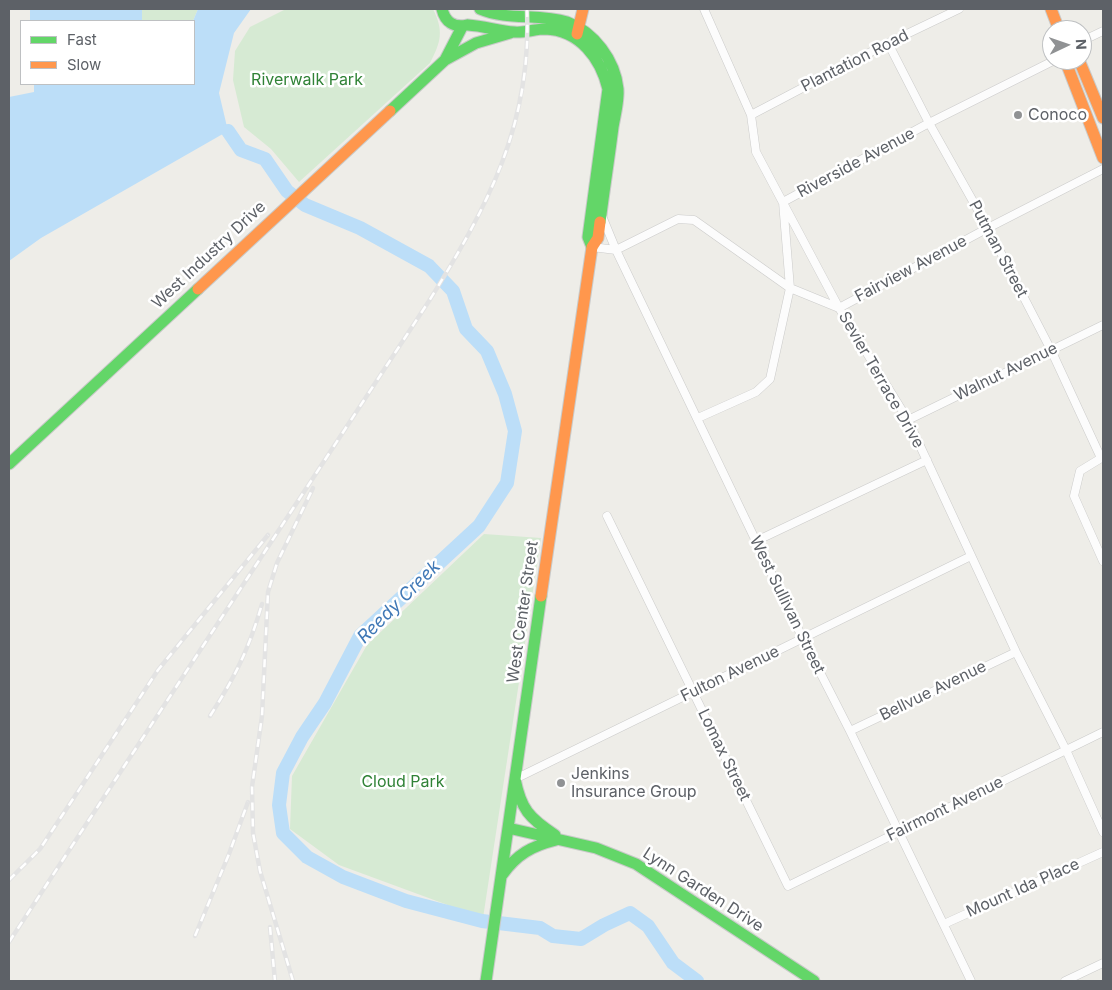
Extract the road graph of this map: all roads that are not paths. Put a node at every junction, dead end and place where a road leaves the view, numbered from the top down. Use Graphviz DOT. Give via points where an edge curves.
graph roads {
  1 [pos="442,9"];
  2 [pos="479,9"];
  3 [pos="502,9"];
  4 [pos="583,9"];
  5 [pos="704,9"];
  6 [pos="959,9"];
  7 [pos="521,18"];
  8 [pos="446,20"];
  9 [pos="465,26"];
  10 [pos="513,32"];
  11 [pos="578,33"];
  12 [pos="888,43"];
  13 [pos="445,60"];
  14 [pos="1042,66"];
  15 [pos="1068,70"];
  16 [pos="1075,70"];
  17 [pos="1084,70"];
  18 [pos="432,72"];
  19 [pos="1098,104"];
  20 [pos="751,115"];
  21 [pos="1103,118"];
  22 [pos="928,123"];
  23 [pos="1103,158"];
  24 [pos="1103,169"];
  25 [pos="783,202"];
  26 [pos="602,214"];
  27 [pos="988,228"];
  28 [pos="592,247"];
  29 [pos="616,250"];
  30 [pos="790,288"];
  31 [pos="839,308"];
  32 [pos="1103,325"];
  33 [pos="1051,350"];
  34 [pos="698,418"];
  35 [pos="908,420"];
  36 [pos="1102,458"];
  37 [pos="927,460"];
  38 [pos="9,464"];
  39 [pos="607,516"];
  40 [pos="756,541"];
  41 [pos="971,556"];
  42 [pos="1103,561"];
  43 [pos="802,639"];
  44 [pos="1016,652"];
  45 [pos="694,691"];
  46 [pos="850,731"];
  47 [pos="1103,732"];
  48 [pos="1066,750"];
  49 [pos="515,779"];
  50 [pos="508,828"];
  51 [pos="898,832"];
  52 [pos="1103,832"];
  53 [pos="561,839"];
  54 [pos="1103,852"];
  55 [pos="500,879"];
  56 [pos="788,886"];
  57 [pos="944,924"];
  58 [pos="1103,963"];
  59 [pos="486,981"];
  60 [pos="814,981"];
  61 [pos="971,981"];
  62 [pos="1065,981"];
  1 -- 8 [label="main road"];
  2 -- 7 [label="main road, West Center Street" via="506,19"];
  2 -- 9 [label="main road, West Industry Drive" via="474,20"];
  3 -- 7 [label="main road"];
  4 -- 11 [label="main road"];
  5 -- 20 [label="street, Sevier Terrace Drive"];
  6 -- 12 [label="street, Plantation Road"];
  7 -- 11 [label="main road, West Center Street" via="552,19"];
  8 -- 9 [label="main road, West Center Street" via="455,26"];
  8 -- 18 [label="main road, West Industry Drive" via="448,35"];
  9 -- 10 [label="main road, West Center Street"];
  9 -- 13 [label="main road, West Industry Drive"];
  10 -- 11 [label="main road, West Center Street" via="547,29"];
  10 -- 13 [label="main road" via="476,44"];
  11 -- 26 [label="main road, West Center Street" via="594,38 609,57 616,74 618,90"];
  11 -- 28 [label="main road, West Center Street" via="597,58 608,89 588,237"];
  12 -- 20 [label="street, Plantation Road"];
  12 -- 22 [label="street, Putman Street"];
  13 -- 18 [label="main road, West Industry Drive"];
  14 -- 22 [label="street, Riverside Avenue"];
  15 -- 23 [label="main road"];
  16 -- 19 [label="main road" via="1086,94"];
  17 -- 19 [label="main road"];
  18 -- 38 [label="main road, West Industry Drive"];
  19 -- 21 [label="main road"];
  20 -- 25 [label="street, Sevier Terrace Drive" via="756,152"];
  22 -- 25 [label="street, Riverside Avenue"];
  22 -- 27 [label="street, Putman Street"];
  24 -- 27 [label="street, Fairview Avenue"];
  25 -- 30 [label="street, Riverside Avenue"];
  25 -- 31 [label="street, Sevier Terrace Drive"];
  26 -- 28 [label="main road, West Center Street" via="598,238"];
  26 -- 29 [label="street, West Sullivan Street"];
  27 -- 31 [label="street, Fairview Avenue"];
  27 -- 33 [label="street, Putman Street"];
  28 -- 29 [label="street"];
  28 -- 49 [label="main road, West Center Street"];
  29 -- 30 [label="street, Fairview Avenue" via="678,220 694,220"];
  29 -- 34 [label="street, West Sullivan Street"];
  30 -- 31 [label="street, Fairview Avenue"];
  30 -- 34 [label="street, Riverside Avenue" via="770,379 756,392"];
  31 -- 35 [label="street, Sevier Terrace Drive"];
  32 -- 33 [label="street, Walnut Avenue"];
  33 -- 35 [label="street, Walnut Avenue"];
  33 -- 36 [label="street, Putman Street"];
  34 -- 40 [label="street, West Sullivan Street"];
  35 -- 37 [label="street, Sevier Terrace Drive"];
  36 -- 42 [label="street" via="1080,471 1074,496"];
  37 -- 40 [label="street"];
  37 -- 41 [label="street, Sevier Terrace Drive"];
  39 -- 45 [label="street, Lomax Street"];
  40 -- 43 [label="street, West Sullivan Street"];
  41 -- 43 [label="street, Fulton Avenue"];
  41 -- 44 [label="street, Sevier Terrace Drive"];
  43 -- 45 [label="street, Fulton Avenue"];
  43 -- 46 [label="street, West Sullivan Street"];
  44 -- 46 [label="street, Bellvue Avenue"];
  44 -- 48 [label="street, Sevier Terrace Drive"];
  45 -- 49 [label="street, Fulton Avenue"];
  45 -- 56 [label="street, Lomax Street"];
  46 -- 51 [label="street, West Sullivan Street"];
  47 -- 48 [label="street, Fairmont Avenue"];
  48 -- 51 [label="street, Fairmont Avenue"];
  48 -- 52 [label="street, Sevier Terrace Drive"];
  49 -- 50 [label="main road, West Center Street"];
  49 -- 53 [label="main road" via="519,800 528,817"];
  50 -- 53 [label="main road, Lynn Garden Drive"];
  50 -- 55 [label="main road, West Center Street"];
  51 -- 56 [label="street, Fairmont Avenue"];
  51 -- 57 [label="street, West Sullivan Street"];
  53 -- 55 [label="main road" via="526,849 512,861"];
  53 -- 60 [label="main road, Lynn Garden Drive" via="596,848 636,864"];
  54 -- 57 [label="street, Mount Ida Place"];
  55 -- 59 [label="main road, West Center Street"];
  57 -- 61 [label="street, West Sullivan Street"];
  58 -- 62 [label="street"];
}
